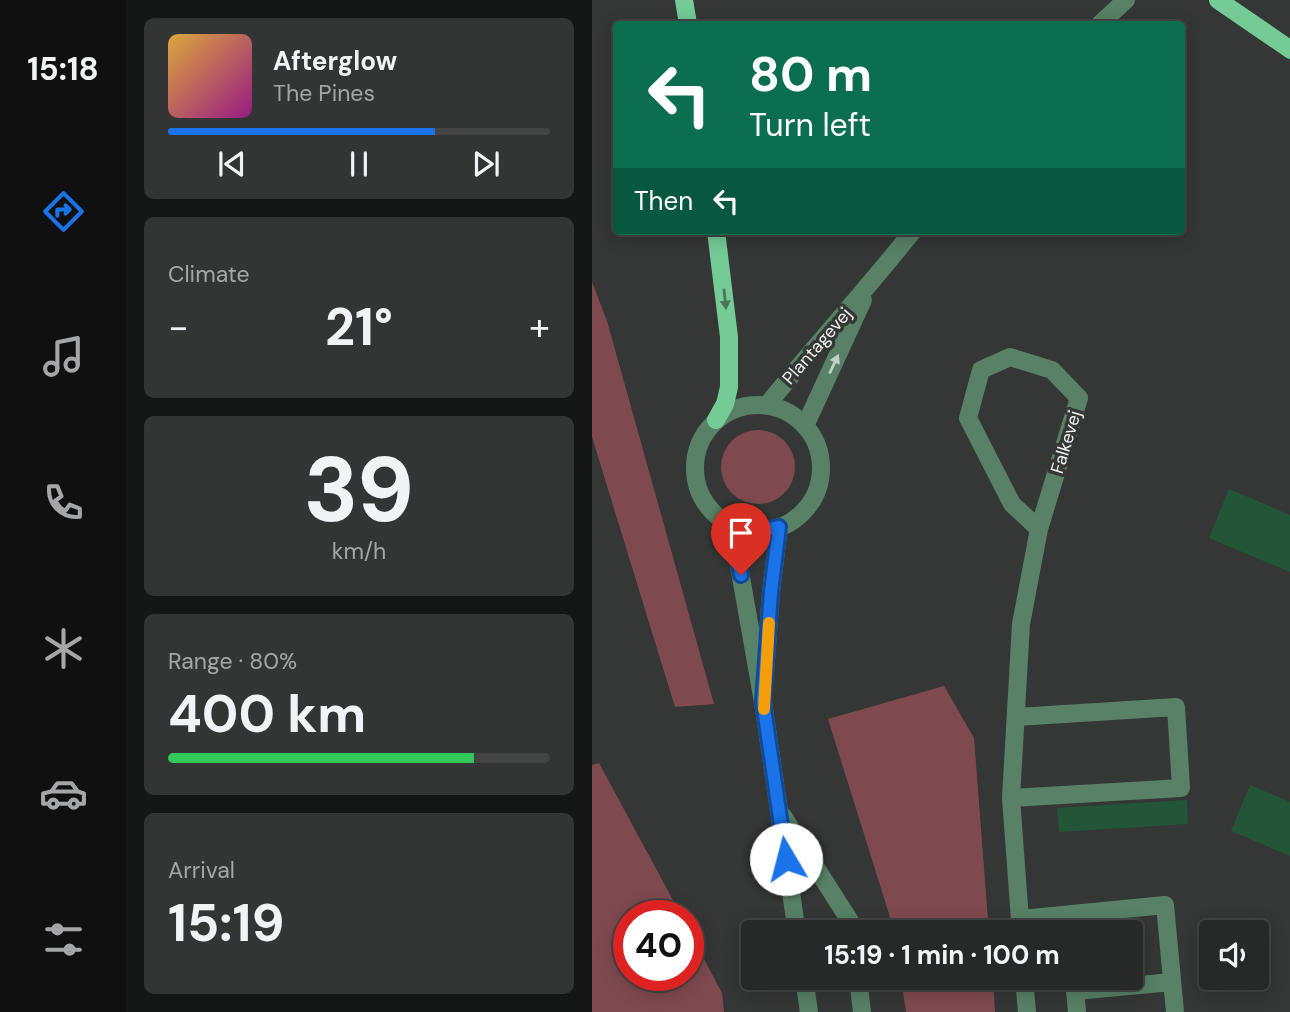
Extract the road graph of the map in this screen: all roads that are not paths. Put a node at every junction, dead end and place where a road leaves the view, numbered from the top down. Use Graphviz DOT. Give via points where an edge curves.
graph roads {
  1 [pos="684,0"];
  2 [pos="1126,0"];
  3 [pos="1218,0"];
  4 [pos="688,21"];
  5 [pos="1103,21"];
  6 [pos="1290,50"];
  7 [pos="716,235"];
  8 [pos="910,235"];
  9 [pos="869,287"];
  10 [pos="767,405"];
  11 [pos="716,420"];
  12 [pos="805,426"];
  13 [pos="732,526"];
  14 [pos="779,527"];
  15 [pos="1039,529"];
  16 [pos="763,702"];
  17 [pos="1016,717"];
  18 [pos="1011,798"];
  19 [pos="779,810"];
  20 [pos="795,920"];
  21 [pos="849,920"];
  22 [pos="1021,920"];
  23 [pos="1089,920"];
  24 [pos="1172,982"];
  25 [pos="1143,983"];
  26 [pos="805,990"];
  27 [pos="859,990"];
  28 [pos="1025,990"];
  29 [pos="1075,990"];
  30 [pos="808,1012"];
  31 [pos="862,1012"];
  32 [pos="1027,1012"];
  33 [pos="1077,1012"];
  34 [pos="1175,1012"];
  1 -- 4 [label="main road"];
  2 -- 5 [label="street"];
  3 -- 6 [label="main road"];
  7 -- 11 [label="main road, one-way" via="729,387"];
  8 -- 9 [label="street, Plantagevej"];
  9 -- 10 [label="street, Plantagevej"];
  12 -- 9 [label="street, Plantagevej, one-way"];
  10 -- 11 [label="street" via="748,405"];
  10 -- 12 [label="street" via="788,412"];
  11 -- 13 [label="street" via="700,442 694,468 705,503"];
  12 -- 14 [label="street" via="819,453 819,483 805,510"];
  13 -- 14 [label="street" via="756,531"];
  13 -- 16 [label="street"];
  14 -- 16 [label="street"];
  15 -- 15 [label="street, Falkevej" via="1012,504 968,418 981,370 1010,357 1052,370 1079,398"];
  15 -- 17 [label="street, Falkevej" via="1021,624"];
  16 -- 19 [label="street"];
  17 -- 18 [label="street, Falkevej"];
  17 -- 18 [label="street" via="1176,707 1181,788"];
  18 -- 22 [label="street, Falkevej"];
  19 -- 20 [label="street"];
  19 -- 21 [label="street"];
  23 -- 24 [label="street" via="1165,905"];
  24 -- 25 [label="street"];
  24 -- 34 [label="street"];
  26 -- 30 [label="street"];
  27 -- 31 [label="street"];
  28 -- 32 [label="street"];
  29 -- 33 [label="street"];
}
